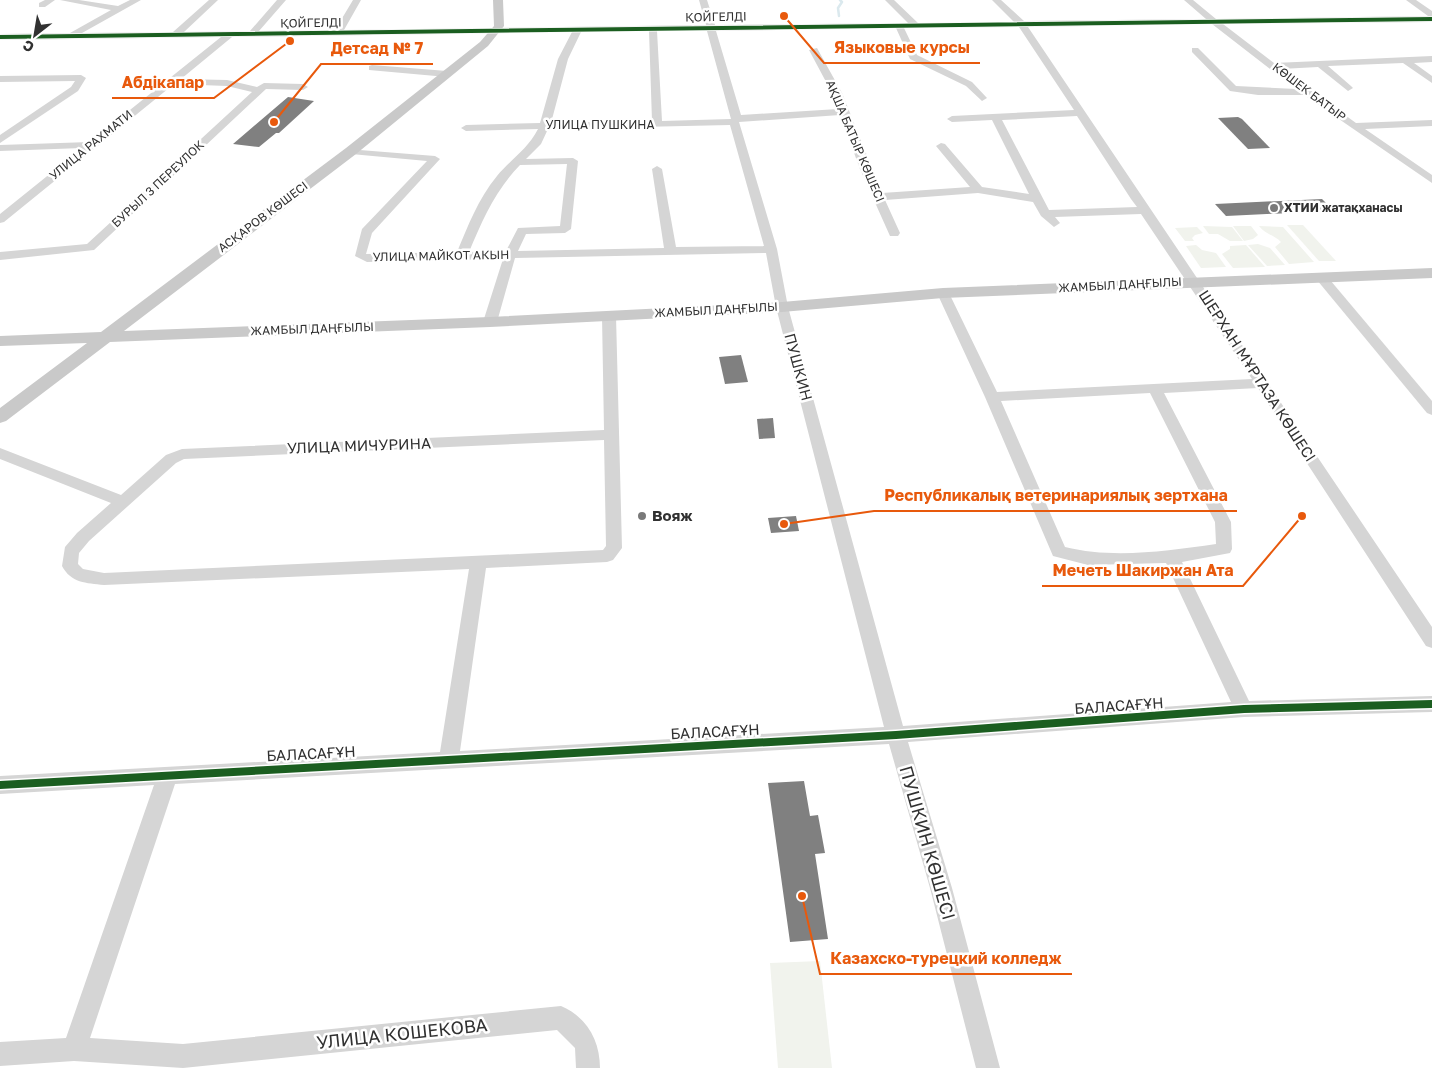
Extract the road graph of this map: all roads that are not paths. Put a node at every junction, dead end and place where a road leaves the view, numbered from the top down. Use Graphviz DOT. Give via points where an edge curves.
graph roads {
  1 [pos="51,0"];
  2 [pos="64,0"];
  3 [pos="137,0"];
  4 [pos="214,0"];
  5 [pos="282,0"];
  6 [pos="357,0"];
  7 [pos="498,0"];
  8 [pos="703,0"];
  9 [pos="889,0"];
  10 [pos="996,0"];
  11 [pos="1188,0"];
  12 [pos="1410,0"];
  13 [pos="42,5"];
  14 [pos="119,10"];
  15 [pos="1432,15"];
  16 [pos="1432,19"];
  17 [pos="1212,21"];
  18 [pos="1022,24"];
  19 [pos="915,25"];
  20 [pos="899,26"];
  21 [pos="710,29"];
  22 [pos="653,30"];
  23 [pos="577,31"];
  24 [pos="494,32"];
  25 [pos="251,34"];
  26 [pos="337,34"];
  27 [pos="175,35"];
  28 [pos="229,35"];
  29 [pos="71,36"];
  30 [pos="0,37"];
  31 [pos="814,50"];
  32 [pos="1196,50"];
  33 [pos="1432,59"];
  34 [pos="1406,60"];
  35 [pos="1320,64"];
  36 [pos="1274,66"];
  37 [pos="372,68"];
  38 [pos="447,74"];
  39 [pos="0,79"];
  40 [pos="1432,80"];
  41 [pos="171,81"];
  42 [pos="304,87"];
  43 [pos="1348,88"];
  44 [pos="258,91"];
  45 [pos="1308,92"];
  46 [pos="982,98"];
  47 [pos="844,112"];
  48 [pos="1079,113"];
  49 [pos="995,116"];
  50 [pos="952,119"];
  51 [pos="736,120"];
  52 [pos="1432,123"];
  53 [pos="545,125"];
  54 [pos="657,125"];
  55 [pos="1353,126"];
  56 [pos="466,128"];
  57 [pos="0,140"];
  58 [pos="90,145"];
  59 [pos="941,146"];
  60 [pos="0,148"];
  61 [pos="352,151"];
  62 [pos="519,162"];
  63 [pos="657,169"];
  64 [pos="1432,180"];
  65 [pos="978,190"];
  66 [pos="878,197"];
  67 [pos="1038,199"];
  68 [pos="1144,210"];
  69 [pos="1045,214"];
  70 [pos="0,220"];
  71 [pos="1054,223"];
  72 [pos="894,233"];
  73 [pos="771,250"];
  74 [pos="671,251"];
  75 [pos="0,256"];
  76 [pos="462,256"];
  77 [pos="510,256"];
  78 [pos="1432,273"];
  79 [pos="1321,277"];
  80 [pos="1196,281"];
  81 [pos="943,293"];
  82 [pos="782,307"];
  83 [pos="609,316"];
  84 [pos="490,322"];
  85 [pos="104,337"];
  86 [pos="0,341"];
  87 [pos="1262,383"];
  88 [pos="1154,387"];
  89 [pos="992,397"];
  90 [pos="1432,410"];
  91 [pos="0,417"];
  92 [pos="611,435"];
  93 [pos="0,453"];
  94 [pos="124,502"];
  95 [pos="1170,557"];
  96 [pos="479,562"];
  97 [pos="1432,641"];
  98 [pos="1432,704"];
  99 [pos="1244,709"];
  100 [pos="896,734"];
  101 [pos="449,759"];
  102 [pos="168,774"];
  103 [pos="0,785"];
  104 [pos="74,1049"];
  105 [pos="0,1054"];
  106 [pos="182,1062"];
  107 [pos="588,1068"];
  108 [pos="988,1068"];
  1 -- 13 [label="street"];
  2 -- 14 [label="street"];
  3 -- 14 [label="street"];
  4 -- 27 [label="street"];
  5 -- 25 [label="street"];
  6 -- 26 [label="street"];
  7 -- 24 [label="main road" via="499,26"];
  8 -- 21 [label="street, ПУШКИН"];
  9 -- 19 [label="street"];
  10 -- 18 [label="street, ШЕРХАН МҰРТАЗА КӨШЕСІ"];
  11 -- 17 [label="street, КӨШЕК БАТЫР"];
  12 -- 15 [label="street"];
  14 -- 29 [label="street"];
  16 -- 17 [label="street, ҚОЙГЕЛДІ"];
  17 -- 18 [label="street, ҚОЙГЕЛДІ"];
  17 -- 36 [label="street, КӨШЕК БАТЫР"];
  18 -- 19 [label="street, ҚОЙГЕЛДІ"];
  18 -- 48 [label="street, ШЕРХАН МҰРТАЗА КӨШЕСІ"];
  19 -- 20 [label="street, ҚОЙГЕЛДІ"];
  20 -- 21 [label="street, ҚОЙГЕЛДІ"];
  20 -- 46 [label="street" via="913,57 969,84"];
  21 -- 22 [label="street, ҚОЙГЕЛДІ"];
  21 -- 51 [label="street, ПУШКИН"];
  22 -- 23 [label="street, ҚОЙГЕЛДІ"];
  22 -- 54 [label="street"];
  23 -- 24 [label="street, ҚОЙГЕЛДІ"];
  23 -- 53 [label="street" via="563,59"];
  24 -- 26 [label="street, ҚОЙГЕЛДІ"];
  24 -- 38 [label="main road, АСҚАРОВ КӨШЕСІ"];
  25 -- 26 [label="street, ҚОЙГЕЛДІ"];
  25 -- 28 [label="street, ҚОЙГЕЛДІ"];
  27 -- 28 [label="street, ҚОЙГЕЛДІ"];
  27 -- 29 [label="street, ҚОЙГЕЛДІ"];
  28 -- 41 [label="street, УЛИЦА РАХМАТИ"];
  29 -- 30 [label="street, ҚОЙГЕЛДІ"];
  31 -- 47 [label="street, АҚША БАТЫР КӨШЕСІ" via="838,92"];
  32 -- 45 [label="street" via="1233,89"];
  33 -- 34 [label="street"];
  34 -- 35 [label="street"];
  34 -- 40 [label="street"];
  35 -- 36 [label="street"];
  35 -- 43 [label="street"];
  36 -- 45 [label="street, КӨШЕК БАТЫР"];
  37 -- 38 [label="street"];
  38 -- 61 [label="main road, АСҚАРОВ КӨШЕСІ"];
  39 -- 57 [label="street" via="81,78 76,89"];
  41 -- 44 [label="street" via="229,84"];
  41 -- 58 [label="street, УЛИЦА РАХМАТИ"];
  42 -- 44 [label="street, БУРЫЛ 3 ПЕРЕУЛОК" via="273,85"];
  44 -- 75 [label="street, БУРЫЛ 3 ПЕРЕУЛОК" via="90,247"];
  45 -- 55 [label="street, КӨШЕК БАТЫР"];
  47 -- 51 [label="street, УЛИЦА ПУШКИНА"];
  47 -- 66 [label="street, АҚША БАТЫР КӨШЕСІ"];
  48 -- 49 [label="street"];
  48 -- 68 [label="street, ШЕРХАН МҰРТАЗА КӨШЕСІ"];
  49 -- 50 [label="street"];
  49 -- 67 [label="street"];
  51 -- 54 [label="street, УЛИЦА ПУШКИНА"];
  51 -- 73 [label="street, ПУШКИН"];
  52 -- 55 [label="street"];
  53 -- 54 [label="street, УЛИЦА ПУШКИНА"];
  53 -- 56 [label="street, УЛИЦА ПУШКИНА"];
  53 -- 62 [label="street" via="537,142"];
  55 -- 64 [label="street, КӨШЕК БАТЫР"];
  58 -- 60 [label="street"];
  58 -- 70 [label="street, УЛИЦА РАХМАТИ"];
  59 -- 65 [label="street"];
  61 -- 76 [label="street, УЛИЦА МАЙКОТ АКЫН" via="435,159 366,232 361,256"];
  61 -- 85 [label="main road, АСҚАРОВ КӨШЕСІ"];
  62 -- 76 [label="street" via="501,178 484,203"];
  62 -- 77 [label="street" via="573,161 565,229 522,231"];
  63 -- 74 [label="street"];
  65 -- 66 [label="street"];
  65 -- 67 [label="street"];
  66 -- 72 [label="street, АҚША БАТЫР КӨШЕСІ"];
  67 -- 69 [label="street"];
  68 -- 69 [label="street"];
  68 -- 80 [label="street, ШЕРХАН МҰРТАЗА КӨШЕСІ"];
  69 -- 71 [label="street"];
  73 -- 74 [label="street, УЛИЦА МАЙКОТ АКЫН"];
  73 -- 82 [label="street, ПУШКИН"];
  74 -- 77 [label="street, УЛИЦА МАЙКОТ АКЫН"];
  76 -- 77 [label="street, УЛИЦА МАЙКОТ АКЫН"];
  77 -- 84 [label="street"];
  78 -- 79 [label="main road, ЖАМБЫЛ ДАҢҒЫЛЫ"];
  79 -- 80 [label="main road, ЖАМБЫЛ ДАҢҒЫЛЫ"];
  79 -- 90 [label="street"];
  80 -- 81 [label="main road, ЖАМБЫЛ ДАҢҒЫЛЫ"];
  80 -- 87 [label="street, ШЕРХАН МҰРТАЗА КӨШЕСІ"];
  81 -- 82 [label="main road, ЖАМБЫЛ ДАҢҒЫЛЫ"];
  81 -- 89 [label="street"];
  82 -- 83 [label="main road, ЖАМБЫЛ ДАҢҒЫЛЫ"];
  82 -- 100 [label="street, ПУШКИН"];
  83 -- 84 [label="main road, ЖАМБЫЛ ДАҢҒЫЛЫ"];
  83 -- 92 [label="street, УЛИЦА МИЧУРИНА"];
  84 -- 85 [label="main road, ЖАМБЫЛ ДАҢҒЫЛЫ"];
  85 -- 86 [label="main road, ЖАМБЫЛ ДАҢҒЫЛЫ"];
  85 -- 91 [label="main road, АСҚАРОВ КӨШЕСІ"];
  87 -- 88 [label="street"];
  87 -- 97 [label="street, ШЕРХАН МҰРТАЗА КӨШЕСІ"];
  88 -- 89 [label="street"];
  88 -- 95 [label="street" via="1224,522 1224,549"];
  89 -- 95 [label="street" via="1059,552 1088,559"];
  92 -- 94 [label="street, УЛИЦА МИЧУРИНА" via="187,453 171,459"];
  92 -- 96 [label="street, УЛИЦА МИЧУРИНА" via="614,548 608,556"];
  93 -- 94 [label="street"];
  94 -- 96 [label="street, УЛИЦА МИЧУРИНА" via="70,551 70,566 78,575 104,579"];
  95 -- 99 [label="street"];
  96 -- 101 [label="street"];
  98 -- 99 [label="street, БАЛАСАҒҰН"];
  99 -- 100 [label="street, БАЛАСАҒҰН"];
  100 -- 101 [label="street, БАЛАСАҒҰН"];
  100 -- 108 [label="street, ПУШКИН КӨШЕСІ"];
  101 -- 102 [label="street, БАЛАСАҒҰН"];
  102 -- 103 [label="street, БАЛАСАҒҰН"];
  102 -- 104 [label="street"];
  104 -- 105 [label="street, УЛИЦА КОШЕКОВА"];
  104 -- 106 [label="street, УЛИЦА КОШЕКОВА"];
  106 -- 107 [label="street, УЛИЦА КОШЕКОВА" via="561,1018 578,1033 589,1052"];
}
